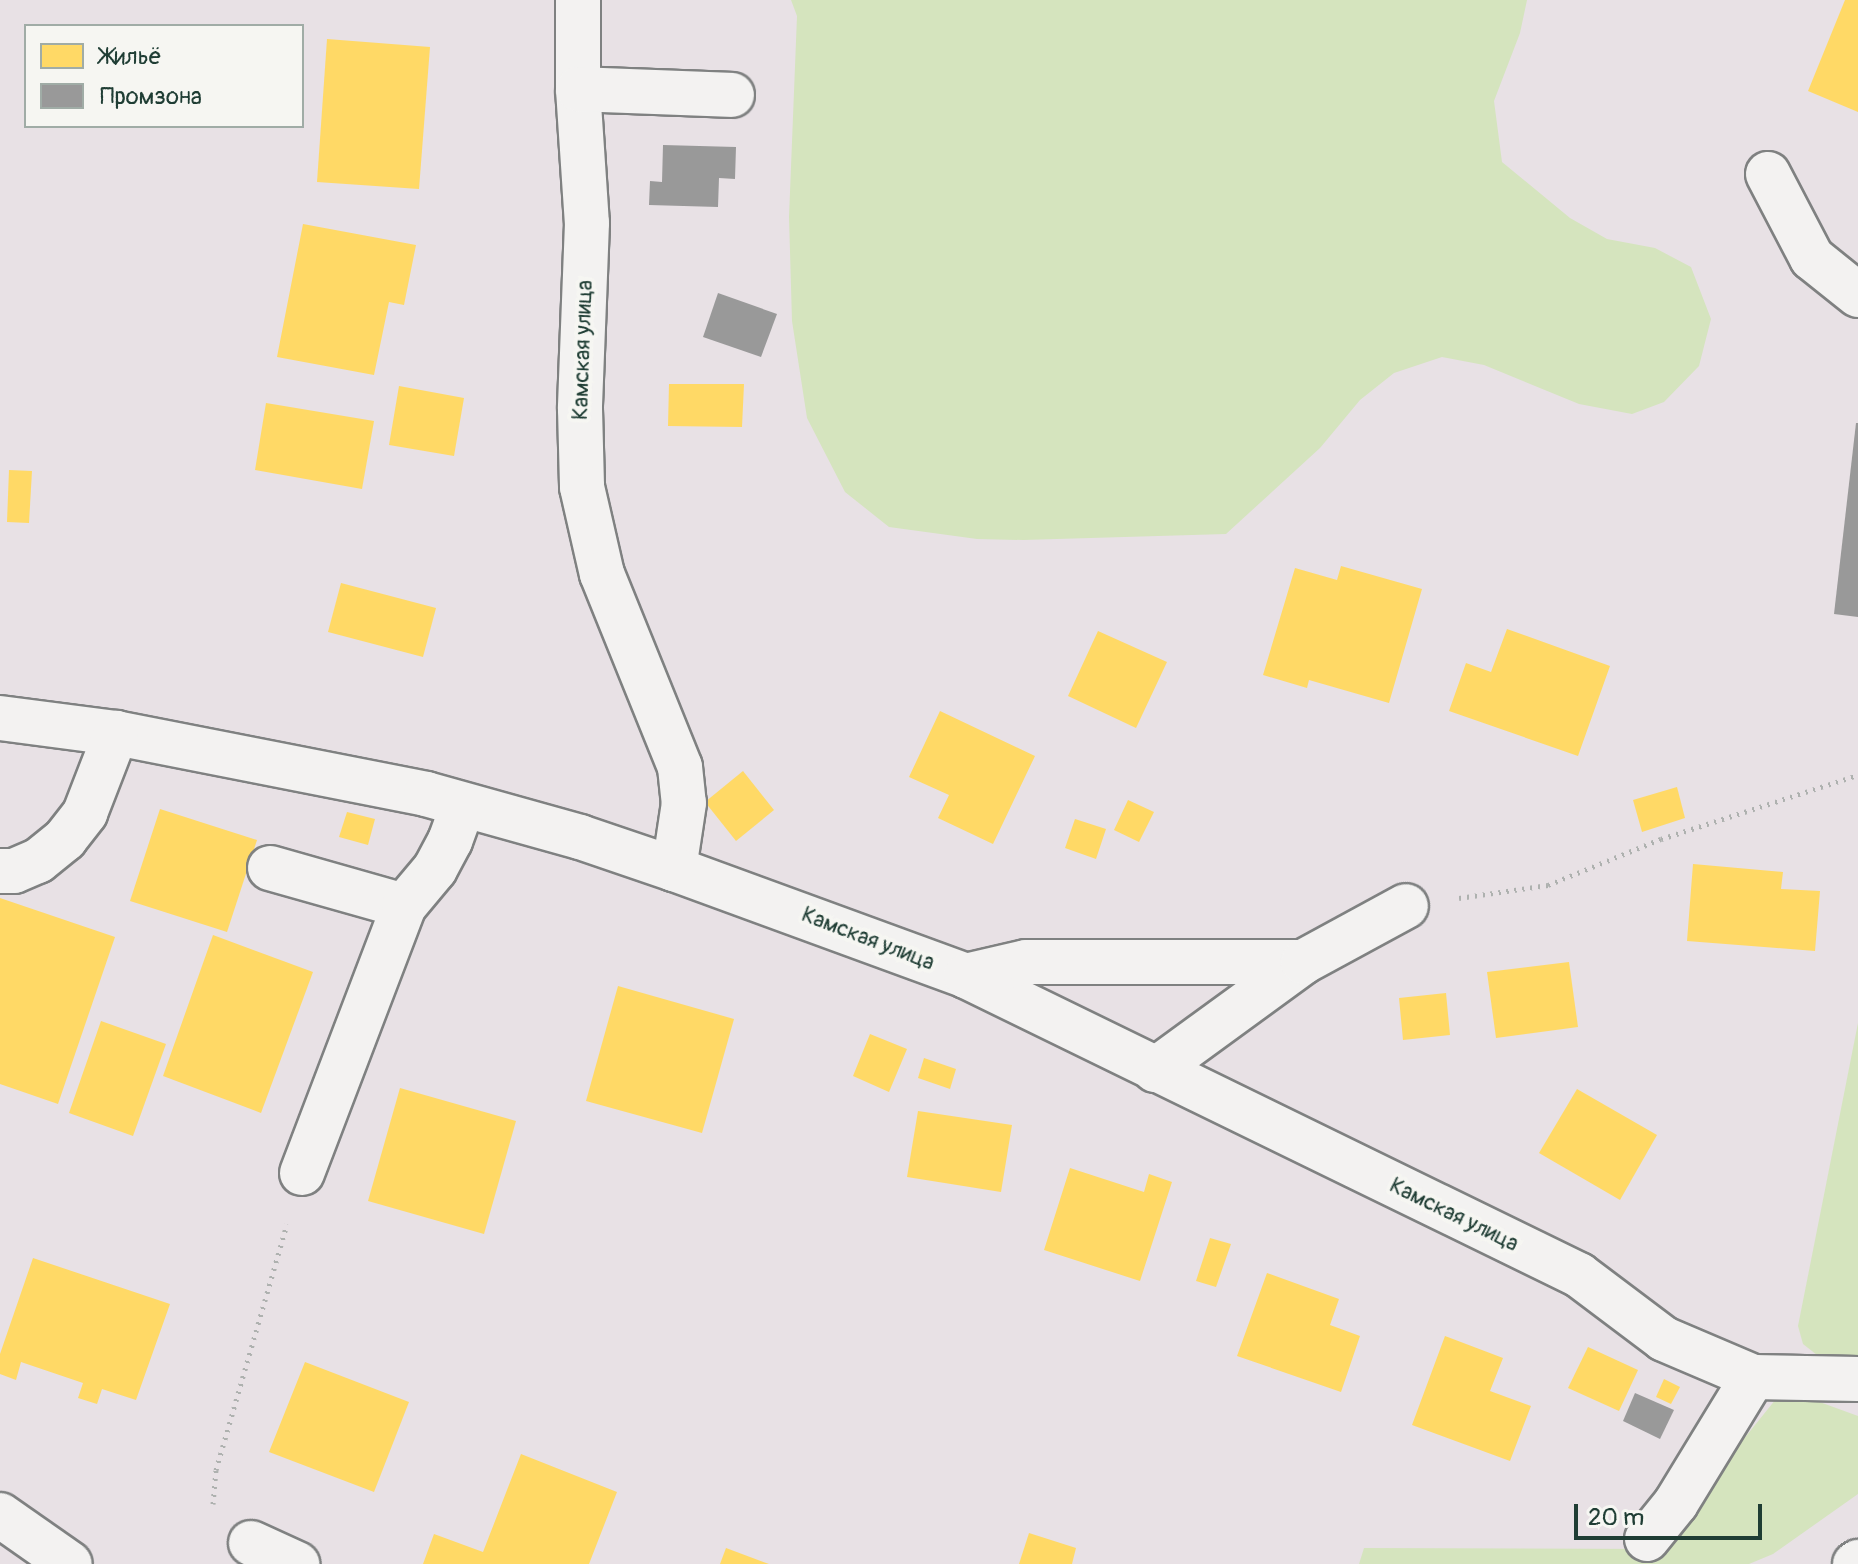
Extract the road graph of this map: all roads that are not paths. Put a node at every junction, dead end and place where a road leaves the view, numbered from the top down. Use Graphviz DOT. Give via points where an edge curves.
graph roads {
  1 [pos="578,0"];
  2 [pos="578,89"];
  3 [pos="732,95"];
  4 [pos="1768,174"];
  5 [pos="1858,295"];
  6 [pos="0,718"];
  7 [pos="116,733"];
  8 [pos="463,805"];
  9 [pos="270,868"];
  10 [pos="674,869"];
  11 [pos="0,871"];
  12 [pos="404,906"];
  13 [pos="1406,906"];
  14 [pos="1303,962"];
  15 [pos="966,976"];
  16 [pos="1155,1070"];
  17 [pos="302,1173"];
  18 [pos="1753,1377"];
  19 [pos="1858,1379"];
  20 [pos="0,1515"];
  21 [pos="1647,1539"];
  22 [pos="251,1543"];
  23 [pos="70,1564"];
  24 [pos="297,1564"];
  1 -- 2 [label="lane, Камская улица"];
  2 -- 3 [label="lane"];
  2 -- 10 [label="lane, Камская улица" via="587,223 582,487 602,574 680,767 684,803"];
  4 -- 5 [label="lane" via="1812,258"];
  6 -- 7 [label="lane"];
  7 -- 8 [label="lane"];
  7 -- 11 [label="lane" via="85,813 65,839 38,861"];
  8 -- 10 [label="lane"];
  8 -- 12 [label="lane" via="435,869"];
  9 -- 12 [label="lane"];
  10 -- 15 [label="lane, Камская улица"];
  12 -- 17 [label="lane"];
  13 -- 14 [label="lane"];
  14 -- 15 [label="lane" via="1026,962"];
  14 -- 16 [label="lane"];
  15 -- 16 [label="lane, Камская улица"];
  16 -- 18 [label="lane, Камская улица" via="1579,1275 1664,1339"];
  18 -- 19 [label="lane, Камская улица"];
  18 -- 21 [label="lane" via="1676,1503"];
  20 -- 23 [label="lane"];
  22 -- 24 [label="lane"];
}
